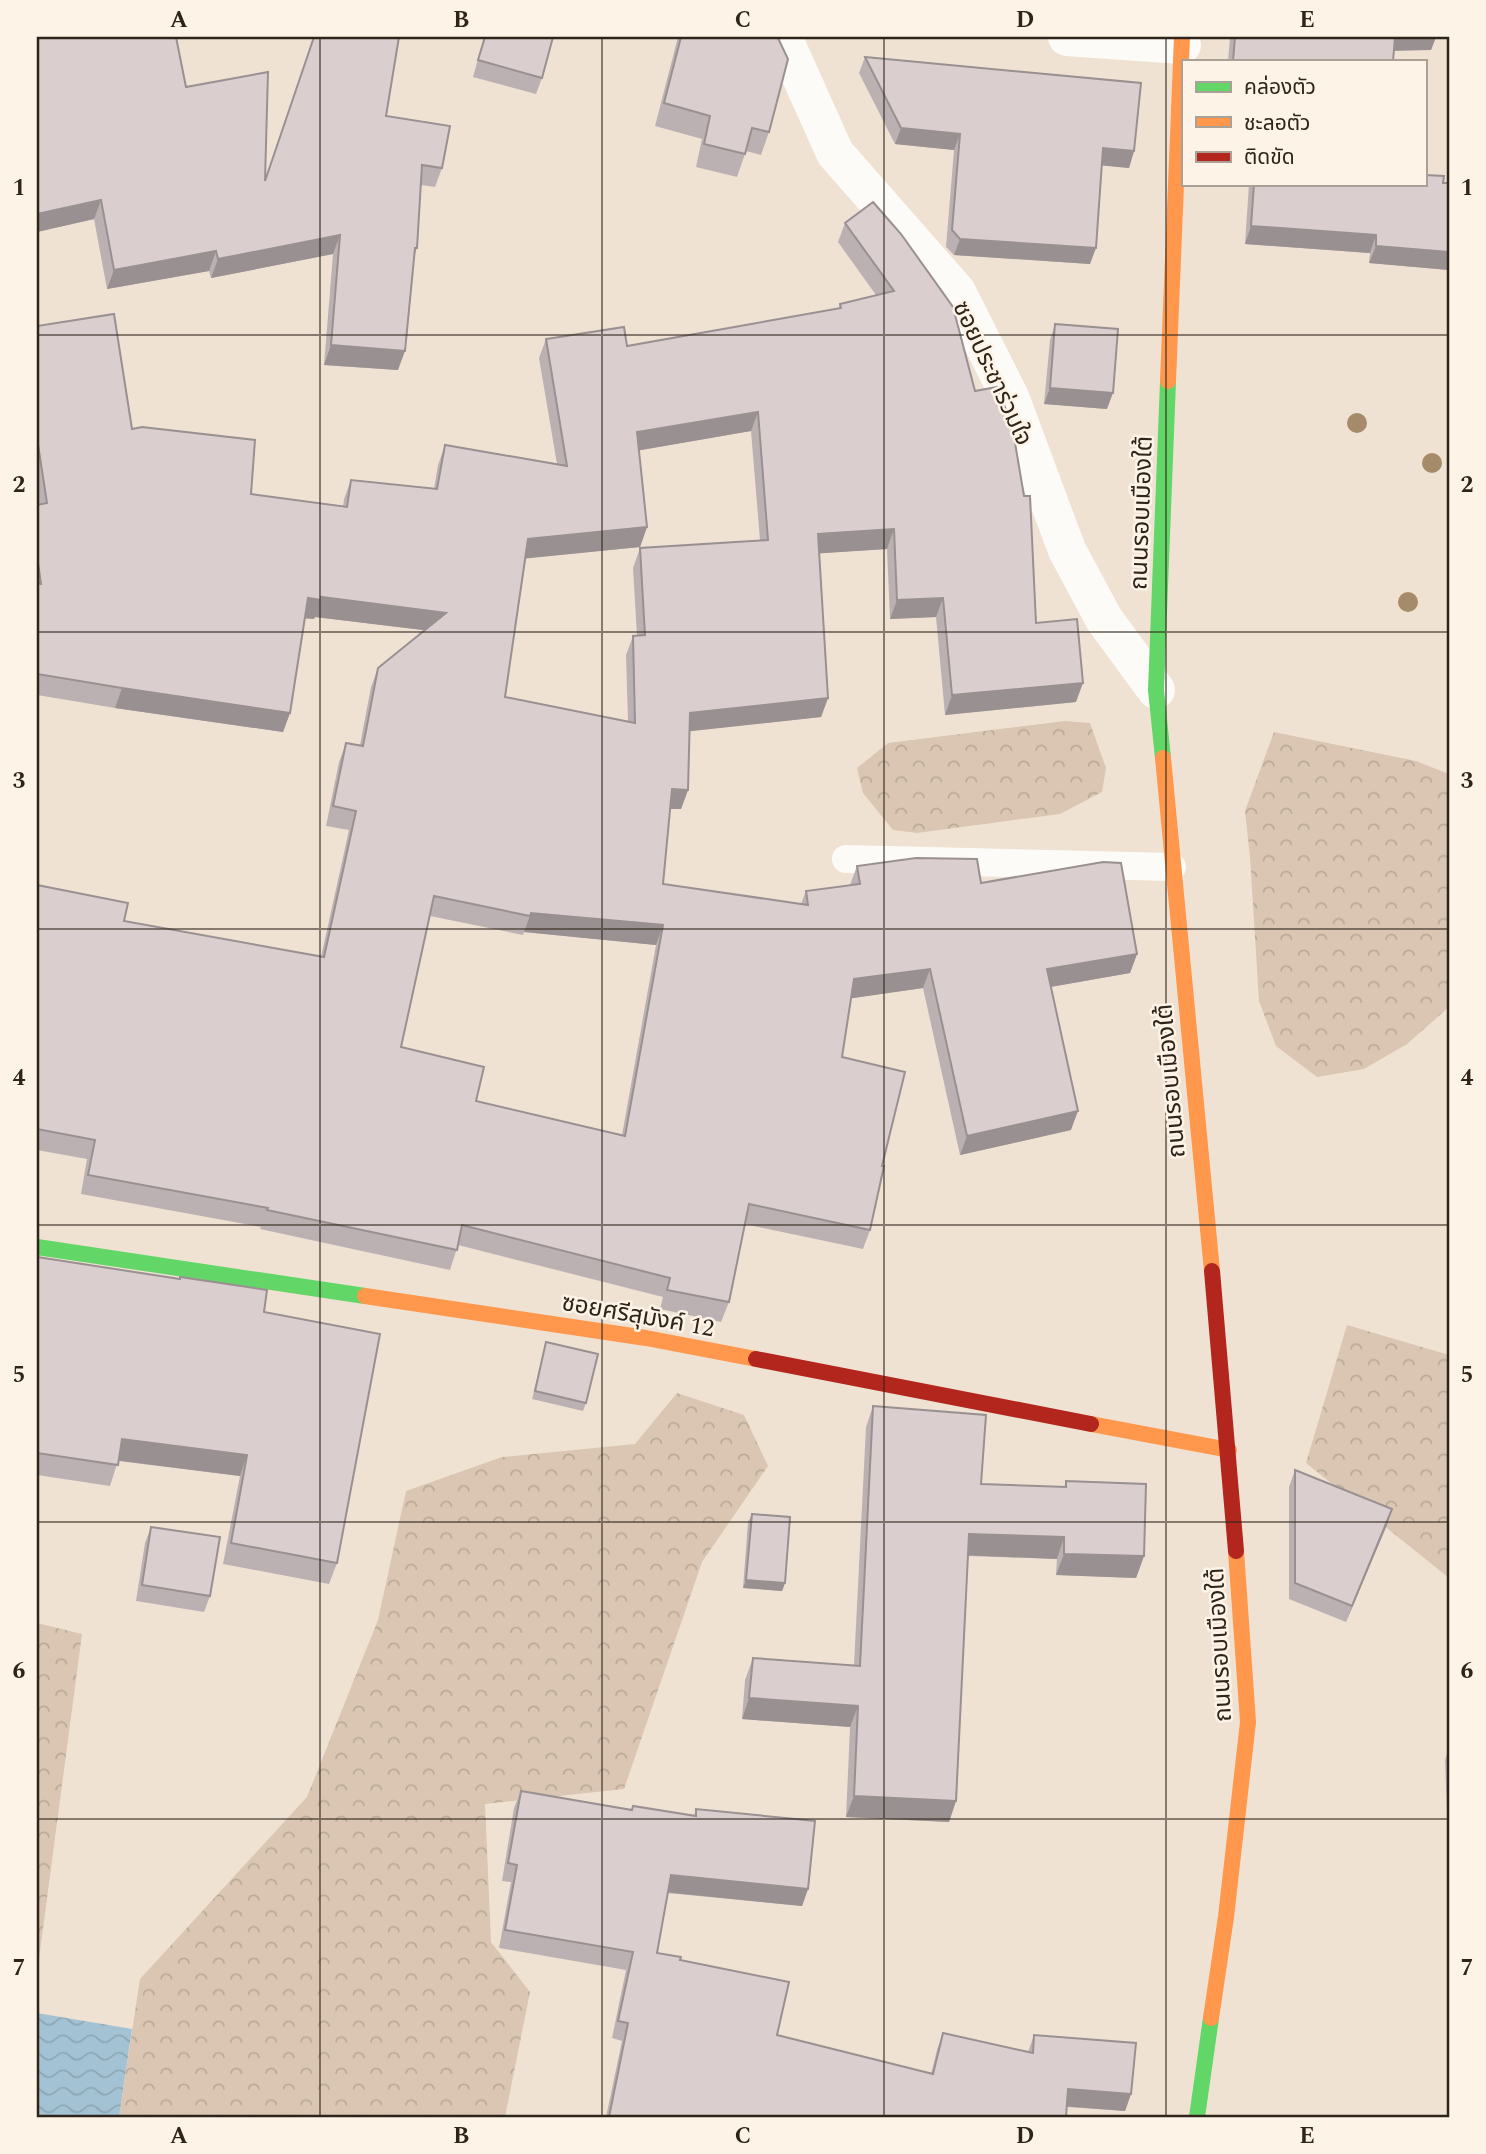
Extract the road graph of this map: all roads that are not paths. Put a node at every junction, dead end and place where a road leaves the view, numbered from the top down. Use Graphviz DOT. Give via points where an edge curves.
graph roads {
  1 [pos="783,37"];
  2 [pos="1067,37"];
  3 [pos="1182,41"];
  4 [pos="1156,690"];
  5 [pos="846,859"];
  6 [pos="1172,867"];
  7 [pos="37,1247"];
  8 [pos="1228,1450"];
  9 [pos="1197,2117"];
  1 -- 4 [label="street, ซอยประชาร่วมใจ" via="835,153 957,292 1010,397 1067,550 1104,619"];
  2 -- 3 [label="street"];
  3 -- 4 [label="street, ถนนรอบเมืองใต้"];
  4 -- 6 [label="street, ถนนรอบเมืองใต้"];
  5 -- 6 [label="lane"];
  6 -- 8 [label="street, ถนนรอบเมืองใต้"];
  7 -- 8 [label="street, ซอยศรีสุมังค์ 12" via="646,1338"];
  8 -- 9 [label="street, ถนนรอบเมืองใต้" via="1248,1722"];
}
